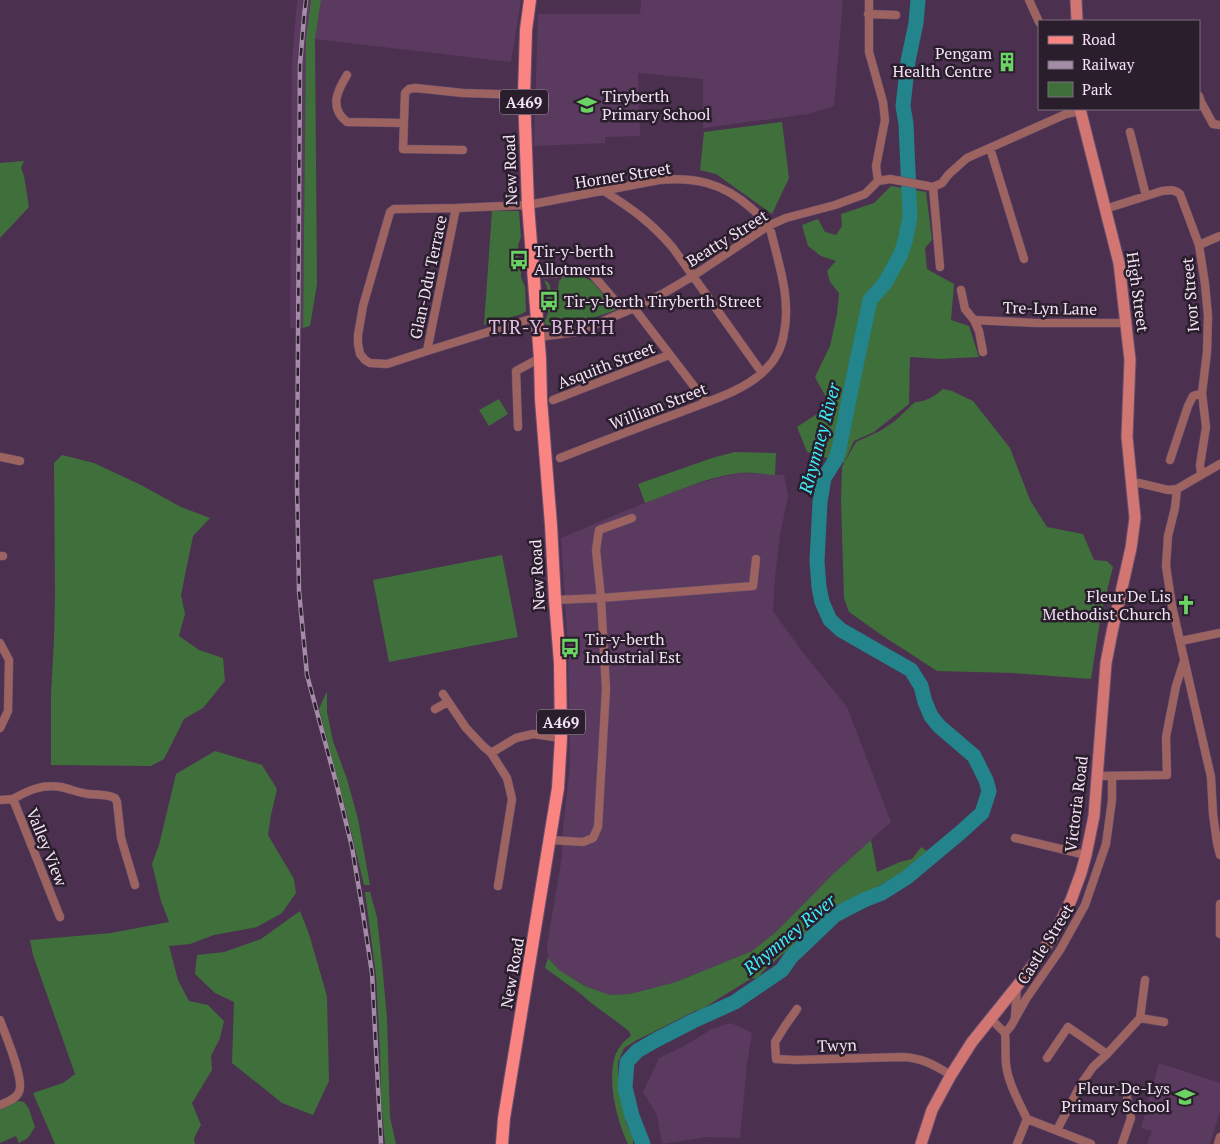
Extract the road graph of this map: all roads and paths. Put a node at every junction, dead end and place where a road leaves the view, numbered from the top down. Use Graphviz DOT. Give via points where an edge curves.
graph roads {
  1 [pos="530,0"];
  2 [pos="869,0"];
  3 [pos="1028,0"];
  4 [pos="1076,0"];
  5 [pos="868,14"];
  6 [pos="896,15"];
  7 [pos="1038,20"];
  8 [pos="1078,20"];
  9 [pos="347,75"];
  10 [pos="524,95"];
  11 [pos="1200,102"];
  12 [pos="1080,110"];
  13 [pos="1065,111"];
  14 [pos="403,123"];
  15 [pos="1220,125"];
  16 [pos="1130,132"];
  17 [pos="990,148"];
  18 [pos="463,150"];
  19 [pos="878,181"];
  20 [pos="929,186"];
  21 [pos="604,191"];
  22 [pos="1146,196"];
  23 [pos="528,205"];
  24 [pos="456,208"];
  25 [pos="1105,209"];
  26 [pos="768,226"];
  27 [pos="1220,236"];
  28 [pos="1199,245"];
  29 [pos="1024,259"];
  30 [pos="940,267"];
  31 [pos="545,274"];
  32 [pos="693,276"];
  33 [pos="961,290"];
  34 [pos="634,308"];
  35 [pos="625,312"];
  36 [pos="537,319"];
  37 [pos="974,320"];
  38 [pos="1126,323"];
  39 [pos="538,337"];
  40 [pos="427,351"];
  41 [pos="983,352"];
  42 [pos="669,355"];
  43 [pos="540,358"];
  44 [pos="762,373"];
  45 [pos="1202,393"];
  46 [pos="553,400"];
  47 [pos="706,402"];
  48 [pos="518,427"];
  49 [pos="0,457"];
  50 [pos="560,458"];
  51 [pos="1170,460"];
  52 [pos="20,461"];
  53 [pos="1220,464"];
  54 [pos="1201,474"];
  55 [pos="1131,484"];
  56 [pos="1177,489"];
  57 [pos="632,518"];
  58 [pos="756,559"];
  59 [pos="601,598"];
  60 [pos="555,600"];
  61 [pos="1220,633"];
  62 [pos="1181,641"];
  63 [pos="0,643"];
  64 [pos="1184,660"];
  65 [pos="443,694"];
  66 [pos="448,702"];
  67 [pos="435,709"];
  68 [pos="0,728"];
  69 [pos="561,738"];
  70 [pos="492,753"];
  71 [pos="1098,776"];
  72 [pos="1112,777"];
  73 [pos="13,799"];
  74 [pos="0,800"];
  75 [pos="1015,838"];
  76 [pos="550,840"];
  77 [pos="1086,855"];
  78 [pos="1220,855"];
  79 [pos="135,884"];
  80 [pos="498,886"];
  81 [pos="1220,904"];
  82 [pos="60,917"];
  83 [pos="1220,934"];
  84 [pos="1146,980"];
  85 [pos="1017,985"];
  86 [pos="797,1009"];
  87 [pos="990,1018"];
  88 [pos="1015,1018"];
  89 [pos="1140,1018"];
  90 [pos="0,1020"];
  91 [pos="1164,1022"];
  92 [pos="1005,1033"];
  93 [pos="1107,1054"];
  94 [pos="1047,1058"];
  95 [pos="951,1076"];
  96 [pos="1127,1097"];
  97 [pos="0,1105"];
  98 [pos="1027,1119"];
  99 [pos="1057,1130"];
  100 [pos="1220,1137"];
  101 [pos="502,1144"];
  102 [pos="921,1144"];
  103 [pos="1017,1144"];
  104 [pos="1091,1144"];
  105 [pos="1122,1144"];
  106 [pos="1218,1144"];
  1 -- 10 [label="main road, New Road / A469"];
  2 -- 5 [label="street"];
  3 -- 7 [label="street"];
  4 -- 8 [label="main road"];
  5 -- 6 [label="street"];
  5 -- 19 [label="street" via="869,52 885,120 876,166"];
  9 -- 14 [label="street" via="339,88 337,108 347,122"];
  10 -- 14 [label="street" via="409,89 405,93"];
  10 -- 23 [label="main road, New Road / A469"];
  11 -- 15 [label="street" via="1213,124"];
  12 -- 13 [label="street"];
  12 -- 25 [label="main road, High Street"];
  13 -- 17 [label="street"];
  14 -- 18 [label="street" via="402,150"];
  16 -- 22 [label="street"];
  17 -- 20 [label="street" via="967,158 942,183"];
  17 -- 29 [label="street"];
  19 -- 20 [label="street, Beatty Street" via="890,179"];
  19 -- 26 [label="street, Beatty Street" via="865,194"];
  20 -- 30 [label="street"];
  21 -- 23 [label="street, Horner Street"];
  21 -- 26 [label="street, Horner Street" via="659,180 695,180 713,184 732,194"];
  21 -- 32 [label="street" via="652,225"];
  22 -- 25 [label="street, Ivor Street"];
  22 -- 28 [label="street, Ivor Street" via="1172,190 1180,194"];
  23 -- 24 [label="street, Horner Street"];
  23 -- 36 [label="main road, New Road / A469"];
  24 -- 40 [label="street, Glan-Ddu Terrace"];
  24 -- 40 [label="street, Horner Street" via="400,208 390,212 363,306 358,344 365,360 387,364"];
  25 -- 38 [label="main road, High Street" via="1118,263"];
  26 -- 32 [label="street, Beatty Street"];
  26 -- 44 [label="street, William Street" via="781,272 787,311 780,348"];
  27 -- 28 [label="street"];
  28 -- 45 [label="street, Ivor Street" via="1208,316"];
  31 -- 35 [label="street" via="587,271"];
  32 -- 34 [label="street, Beatty Street"];
  32 -- 44 [label="street"];
  33 -- 37 [label="street" via="965,308"];
  34 -- 35 [label="street, Beatty Street"];
  34 -- 42 [label="street"];
  35 -- 39 [label="street, Beatty Street" via="577,332"];
  36 -- 39 [label="main road, New Road / A469"];
  36 -- 40 [label="street"];
  37 -- 38 [label="street, Tre-Lyn Lane"];
  37 -- 41 [label="street"];
  38 -- 55 [label="main road, High Street" via="1130,360 1126,437"];
  39 -- 43 [label="main road, New Road / A469"];
  42 -- 46 [label="street, Asquith Street"];
  42 -- 47 [label="street"];
  43 -- 48 [label="street" via="516,372"];
  43 -- 60 [label="main road, New Road / A469"];
  44 -- 47 [label="street, William Street" via="736,390"];
  45 -- 51 [label="street" via="1193,396 1188,406"];
  45 -- 54 [label="street, Ivor Street" via="1206,427"];
  47 -- 50 [label="street, William Street"];
  49 -- 52 [label="street"];
  53 -- 54 [label="street"];
  54 -- 56 [label="street"];
  55 -- 56 [label="street"];
  55 -- 71 [label="main road, Victoria Road" via="1135,518 1106,663"];
  56 -- 62 [label="street" via="1166,566"];
  57 -- 59 [label="street" via="599,530 596,550"];
  58 -- 59 [label="street" via="753,586"];
  59 -- 60 [label="street"];
  59 -- 76 [label="street" via="606,689 598,827 593,838 583,842"];
  60 -- 69 [label="main road, New Road / A469"];
  61 -- 62 [label="street"];
  62 -- 64 [label="street"];
  63 -- 68 [label="street" via="9,660 8,711"];
  64 -- 72 [label="street" via="1166,737 1167,775"];
  64 -- 78 [label="street" via="1211,776"];
  65 -- 66 [label="street"];
  66 -- 67 [label="street"];
  66 -- 70 [label="street" via="466,728"];
  69 -- 70 [label="street" via="533,734 516,738"];
  69 -- 76 [label="main road, New Road / A469"];
  70 -- 80 [label="street" via="507,778 512,799"];
  71 -- 72 [label="street"];
  71 -- 77 [label="main road, Victoria Road"];
  72 -- 88 [label="street, Castle Street" via="1106,844 1085,905"];
  73 -- 74 [label="street, Valley View"];
  73 -- 79 [label="street" via="35,788 48,786 115,798 121,838"];
  73 -- 82 [label="street, Valley View"];
  75 -- 77 [label="street"];
  76 -- 101 [label="main road, New Road / A469"];
  77 -- 85 [label="main road, Victoria Road" via="1057,929"];
  81 -- 83 [label="street"];
  84 -- 89 [label="street"];
  85 -- 87 [label="main road, Victoria Road"];
  85 -- 88 [label="street"];
  86 -- 95 [label="street, Twyn" via="775,1042 776,1059 915,1058"];
  87 -- 92 [label="street"];
  87 -- 95 [label="main road, Victoria Road"];
  88 -- 92 [label="street, Castle Street"];
  89 -- 91 [label="street"];
  89 -- 93 [label="street"];
  90 -- 97 [label="street" via="21,1087 18,1095"];
  92 -- 98 [label="street" via="1006,1065"];
  93 -- 94 [label="street" via="1068,1027"];
  93 -- 99 [label="street" via="1081,1084"];
  95 -- 102 [label="main road, Victoria Road" via="932,1110"];
  96 -- 105 [label="street" via="1131,1118"];
  98 -- 99 [label="street"];
  98 -- 103 [label="street"];
  99 -- 104 [label="street"];
  100 -- 106 [label="street"];
}
